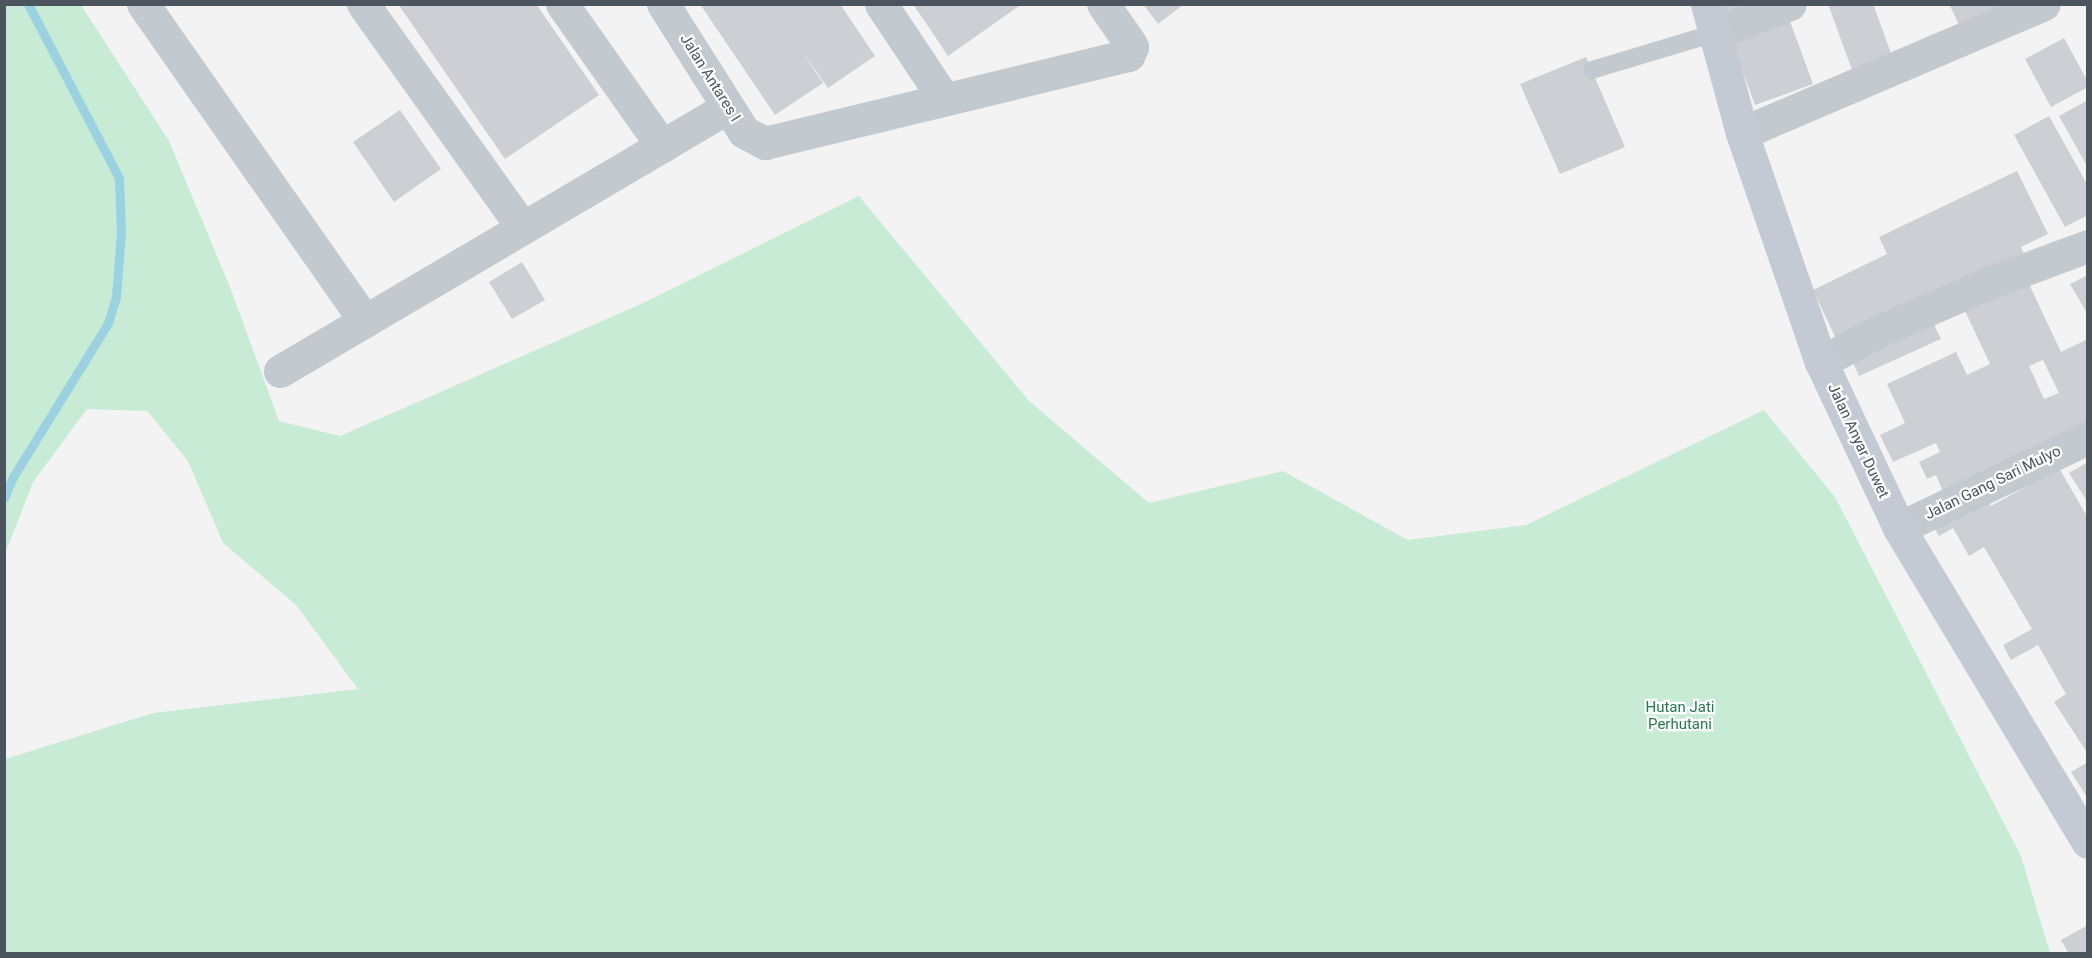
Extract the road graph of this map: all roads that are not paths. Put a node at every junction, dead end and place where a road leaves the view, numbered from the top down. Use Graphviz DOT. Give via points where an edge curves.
graph roads {
  1 [pos="143,4"];
  2 [pos="363,4"];
  3 [pos="562,4"];
  4 [pos="663,4"];
  5 [pos="881,4"];
  6 [pos="1103,4"];
  7 [pos="1790,4"];
  8 [pos="2043,4"];
  9 [pos="1711,19"];
  10 [pos="1592,70"];
  11 [pos="944,99"];
  12 [pos="728,107"];
  13 [pos="1742,133"];
  14 [pos="662,146"];
  15 [pos="523,228"];
  16 [pos="2088,246"];
  17 [pos="365,321"];
  18 [pos="1821,362"];
  19 [pos="279,371"];
  20 [pos="2088,438"];
  21 [pos="1899,528"];
  22 [pos="2088,842"];
  1 -- 17 [label="street"];
  2 -- 15 [label="street"];
  3 -- 14 [label="street"];
  4 -- 12 [label="street, Jalan Antares I"];
  5 -- 11 [label="street"];
  6 -- 11 [label="street" via="1132,47 1128,55"];
  7 -- 9 [label="street"];
  8 -- 13 [label="street"];
  9 -- 10 [label="lane"];
  9 -- 13 [label="street, Jalan Anyar Duwet"];
  11 -- 12 [label="street, Jalan Antares I" via="765,143 744,132"];
  12 -- 14 [label="street"];
  13 -- 18 [label="street, Jalan Anyar Duwet"];
  14 -- 15 [label="street"];
  15 -- 17 [label="street"];
  16 -- 18 [label="street" via="1889,326"];
  17 -- 19 [label="street"];
  18 -- 21 [label="street, Jalan Anyar Duwet"];
  20 -- 21 [label="street, Jalan Gang Sari Mulyo"];
  21 -- 22 [label="street, Jalan Anyar Duwet"];
}
